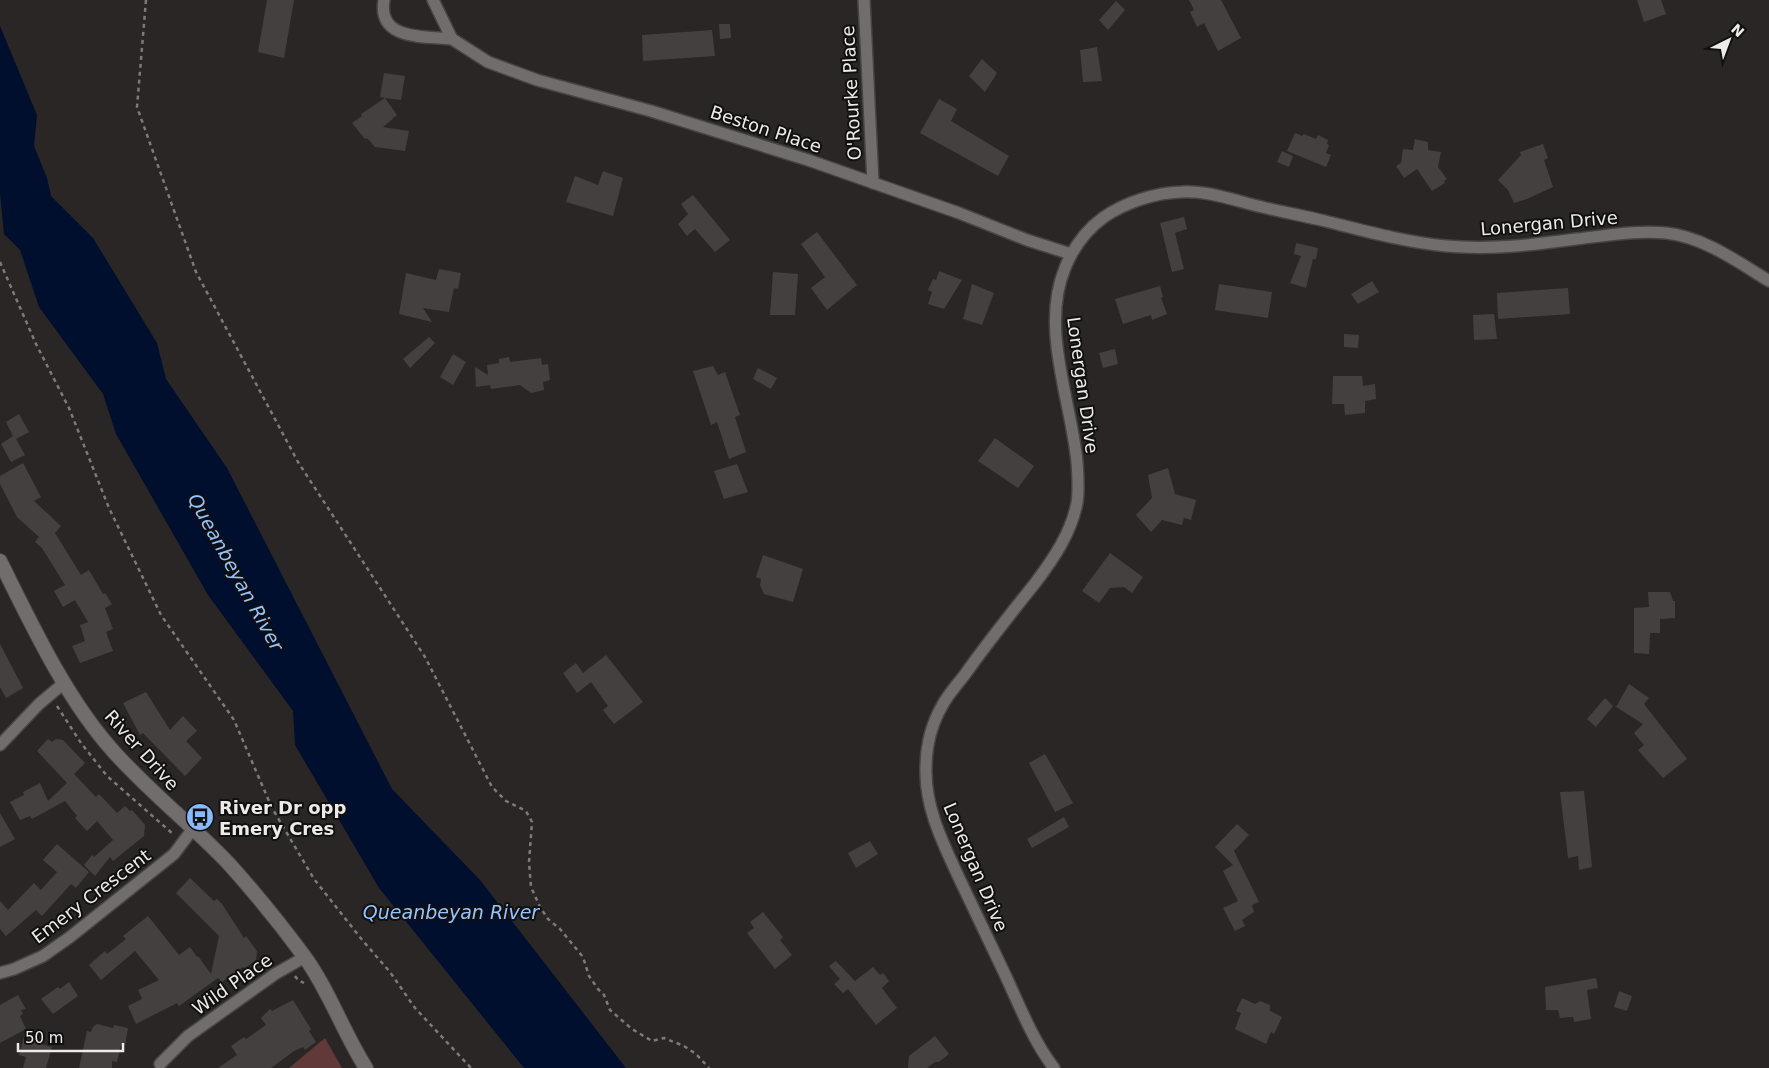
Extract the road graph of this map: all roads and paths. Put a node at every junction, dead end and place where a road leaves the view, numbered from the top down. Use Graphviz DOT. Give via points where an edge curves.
graph roads {
  1 [pos="146,0"];
  2 [pos="384,0"];
  3 [pos="433,0"];
  4 [pos="864,0"];
  5 [pos="452,39"];
  6 [pos="873,183"];
  7 [pos="1071,254"];
  8 [pos="0,262"];
  9 [pos="1769,282"];
  10 [pos="0,561"];
  11 [pos="64,683"];
  12 [pos="50,695"];
  13 [pos="0,745"];
  14 [pos="192,830"];
  15 [pos="182,843"];
  16 [pos="305,958"];
  17 [pos="289,966"];
  18 [pos="0,973"];
  19 [pos="307,985"];
  20 [pos="160,1064"];
  21 [pos="366,1068"];
  22 [pos="471,1068"];
  23 [pos="709,1068"];
  24 [pos="1054,1068"];
  1 -- 23 [label="path" via="137,107 196,272 298,462 425,658 492,787 506,802 526,811 532,822 531,886 540,907 583,957 589,976 604,995 610,1010 632,1029 652,1040 664,1038 684,1046"];
  2 -- 5 [label="street, Beston Place" via="385,18 393,29 403,34"];
  3 -- 5 [label="street"];
  4 -- 6 [label="street, O'Rourke Place"];
  5 -- 6 [label="street, Beston Place" via="488,62 537,80 729,134"];
  6 -- 7 [label="street, Beston Place"];
  7 -- 9 [label="street, Lonergan Drive" via="1087,232 1105,216 1130,203 1159,194 1186,191 1373,234 1441,245 1490,248 1639,232 1668,233 1690,238 1716,250"];
  7 -- 24 [label="street, Lonergan Drive" via="1061,277 1055,323 1078,476 1077,500 1070,526 1046,568 942,706 933,726 925,770 934,820 948,853 1035,1038"];
  8 -- 22 [label="path" via="69,408 109,508 161,615 234,720 277,816 314,879 390,972 415,1008"];
  10 -- 11 [label="street, River Drive"];
  11 -- 12 [label="street"];
  11 -- 14 [label="street, River Drive" via="113,752"];
  12 -- 13 [label="street"];
  12 -- 15 [label="path" via="65,721 108,776"];
  14 -- 15 [label="street, Emery Crescent"];
  14 -- 16 [label="street, River Drive" via="229,864"];
  15 -- 18 [label="street, Emery Crescent" via="174,854 70,937 43,956"];
  16 -- 17 [label="street, Wild Place"];
  16 -- 21 [label="street, River Drive"];
  17 -- 19 [label="path" via="298,980"];
  17 -- 20 [label="street, Wild Place" via="188,1036"];
}
